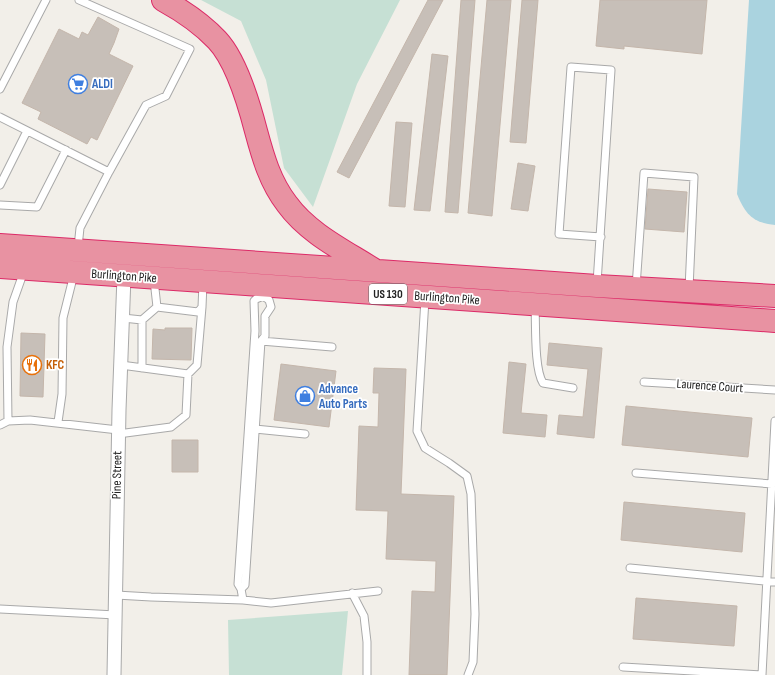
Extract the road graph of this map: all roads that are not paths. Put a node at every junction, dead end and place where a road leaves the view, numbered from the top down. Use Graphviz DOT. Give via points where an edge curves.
graph roads {
  1 [pos="46,0"];
  2 [pos="79,0"];
  3 [pos="163,0"];
  4 [pos="0,89"];
  5 [pos="0,117"];
  6 [pos="27,131"];
  7 [pos="66,150"];
  8 [pos="109,172"];
  9 [pos="0,185"];
  10 [pos="0,205"];
  11 [pos="601,237"];
  12 [pos="0,245"];
  13 [pos="78,250"];
  14 [pos="0,267"];
  15 [pos="24,269"];
  16 [pos="376,271"];
  17 [pos="74,272"];
  18 [pos="124,276"];
  19 [pos="154,278"];
  20 [pos="204,281"];
  21 [pos="597,286"];
  22 [pos="636,288"];
  23 [pos="263,291"];
  24 [pos="689,291"];
  25 [pos="425,296"];
  26 [pos="775,296"];
  27 [pos="535,304"];
  28 [pos="157,307"];
  29 [pos="202,307"];
  30 [pos="123,318"];
  31 [pos="142,320"];
  32 [pos="775,321"];
  33 [pos="261,341"];
  34 [pos="332,347"];
  35 [pos="121,365"];
  36 [pos="142,368"];
  37 [pos="188,374"];
  38 [pos="644,382"];
  39 [pos="572,388"];
  40 [pos="775,390"];
  41 [pos="8,421"];
  42 [pos="775,421"];
  43 [pos="58,422"];
  44 [pos="0,425"];
  45 [pos="255,429"];
  46 [pos="118,432"];
  47 [pos="305,434"];
  48 [pos="636,473"];
  49 [pos="772,484"];
  50 [pos="630,568"];
  51 [pos="767,581"];
  52 [pos="775,582"];
  53 [pos="241,589"];
  54 [pos="378,590"];
  55 [pos="352,594"];
  56 [pos="116,595"];
  57 [pos="243,600"];
  58 [pos="0,609"];
  59 [pos="116,615"];
  60 [pos="623,667"];
  61 [pos="114,675"];
  62 [pos="368,675"];
  63 [pos="468,675"];
  64 [pos="762,675"];
  1 -- 4 [label="lane"];
  2 -- 8 [label="lane" via="190,49 166,96 146,106"];
  3 -- 16 [label="highway" via="201,25 218,41 230,60 248,105 272,181 287,204 305,225"];
  5 -- 6 [label="lane"];
  6 -- 7 [label="lane"];
  6 -- 9 [label="lane"];
  7 -- 8 [label="lane"];
  7 -- 10 [label="lane" via="37,207"];
  8 -- 13 [label="lane" via="80,228"];
  11 -- 11 [label="lane" via="611,70 571,67 559,234"];
  11 -- 21 [label="lane"];
  12 -- 13 [label="highway, Burlington Pike / US 130"];
  13 -- 16 [label="highway, Burlington Pike / US 130"];
  14 -- 15 [label="highway, Burlington Pike / US 130"];
  15 -- 17 [label="highway, Burlington Pike / US 130"];
  15 -- 41 [label="lane" via="13,302 7,347"];
  16 -- 21 [label="highway, Burlington Pike / US 130"];
  17 -- 18 [label="highway, Burlington Pike / US 130"];
  17 -- 43 [label="lane" via="63,318 62,394"];
  18 -- 19 [label="highway, Burlington Pike / US 130"];
  18 -- 30 [label="street, Pine Street"];
  19 -- 20 [label="highway, Burlington Pike / US 130"];
  19 -- 28 [label="lane"];
  20 -- 23 [label="highway, Burlington Pike / US 130"];
  20 -- 29 [label="lane"];
  21 -- 22 [label="highway, Burlington Pike / US 130"];
  22 -- 24 [label="highway, Burlington Pike / US 130"];
  22 -- 24 [label="lane" via="644,173 694,177"];
  23 -- 25 [label="highway, Burlington Pike / US 130"];
  23 -- 33 [label="lane" via="271,307 266,316 265,336"];
  23 -- 53 [label="lane" via="254,301 255,338 238,584"];
  24 -- 26 [label="highway, Burlington Pike / US 130"];
  25 -- 27 [label="highway, Burlington Pike / US 130"];
  25 -- 63 [label="lane" via="417,431 425,448 467,476 471,494 475,614 473,662"];
  27 -- 32 [label="highway, Burlington Pike / US 130"];
  27 -- 39 [label="lane" via="538,368 541,380 543,383"];
  28 -- 29 [label="lane" via="198,312"];
  28 -- 31 [label="lane"];
  29 -- 37 [label="lane" via="197,365"];
  30 -- 31 [label="lane"];
  30 -- 35 [label="street, Pine Street"];
  31 -- 36 [label="lane"];
  33 -- 34 [label="lane"];
  33 -- 45 [label="lane"];
  35 -- 36 [label="lane"];
  35 -- 46 [label="street, Pine Street"];
  36 -- 37 [label="lane"];
  37 -- 46 [label="lane" via="186,415 171,427"];
  38 -- 40 [label="lane, Laurence Court"];
  41 -- 43 [label="lane"];
  41 -- 44 [label="lane"];
  42 -- 49 [label="lane"];
  43 -- 46 [label="lane"];
  45 -- 47 [label="lane"];
  45 -- 53 [label="lane" via="245,585"];
  46 -- 56 [label="street, Pine Street"];
  48 -- 49 [label="lane"];
  49 -- 51 [label="lane"];
  50 -- 51 [label="lane"];
  51 -- 52 [label="lane"];
  51 -- 64 [label="lane"];
  53 -- 57 [label="lane"];
  54 -- 55 [label="lane"];
  55 -- 57 [label="lane" via="271,603"];
  55 -- 62 [label="lane" via="364,616"];
  56 -- 57 [label="lane"];
  56 -- 59 [label="street, Pine Street"];
  58 -- 59 [label="lane"];
  59 -- 61 [label="street, Pine Street"];
  60 -- 64 [label="lane"];
}
